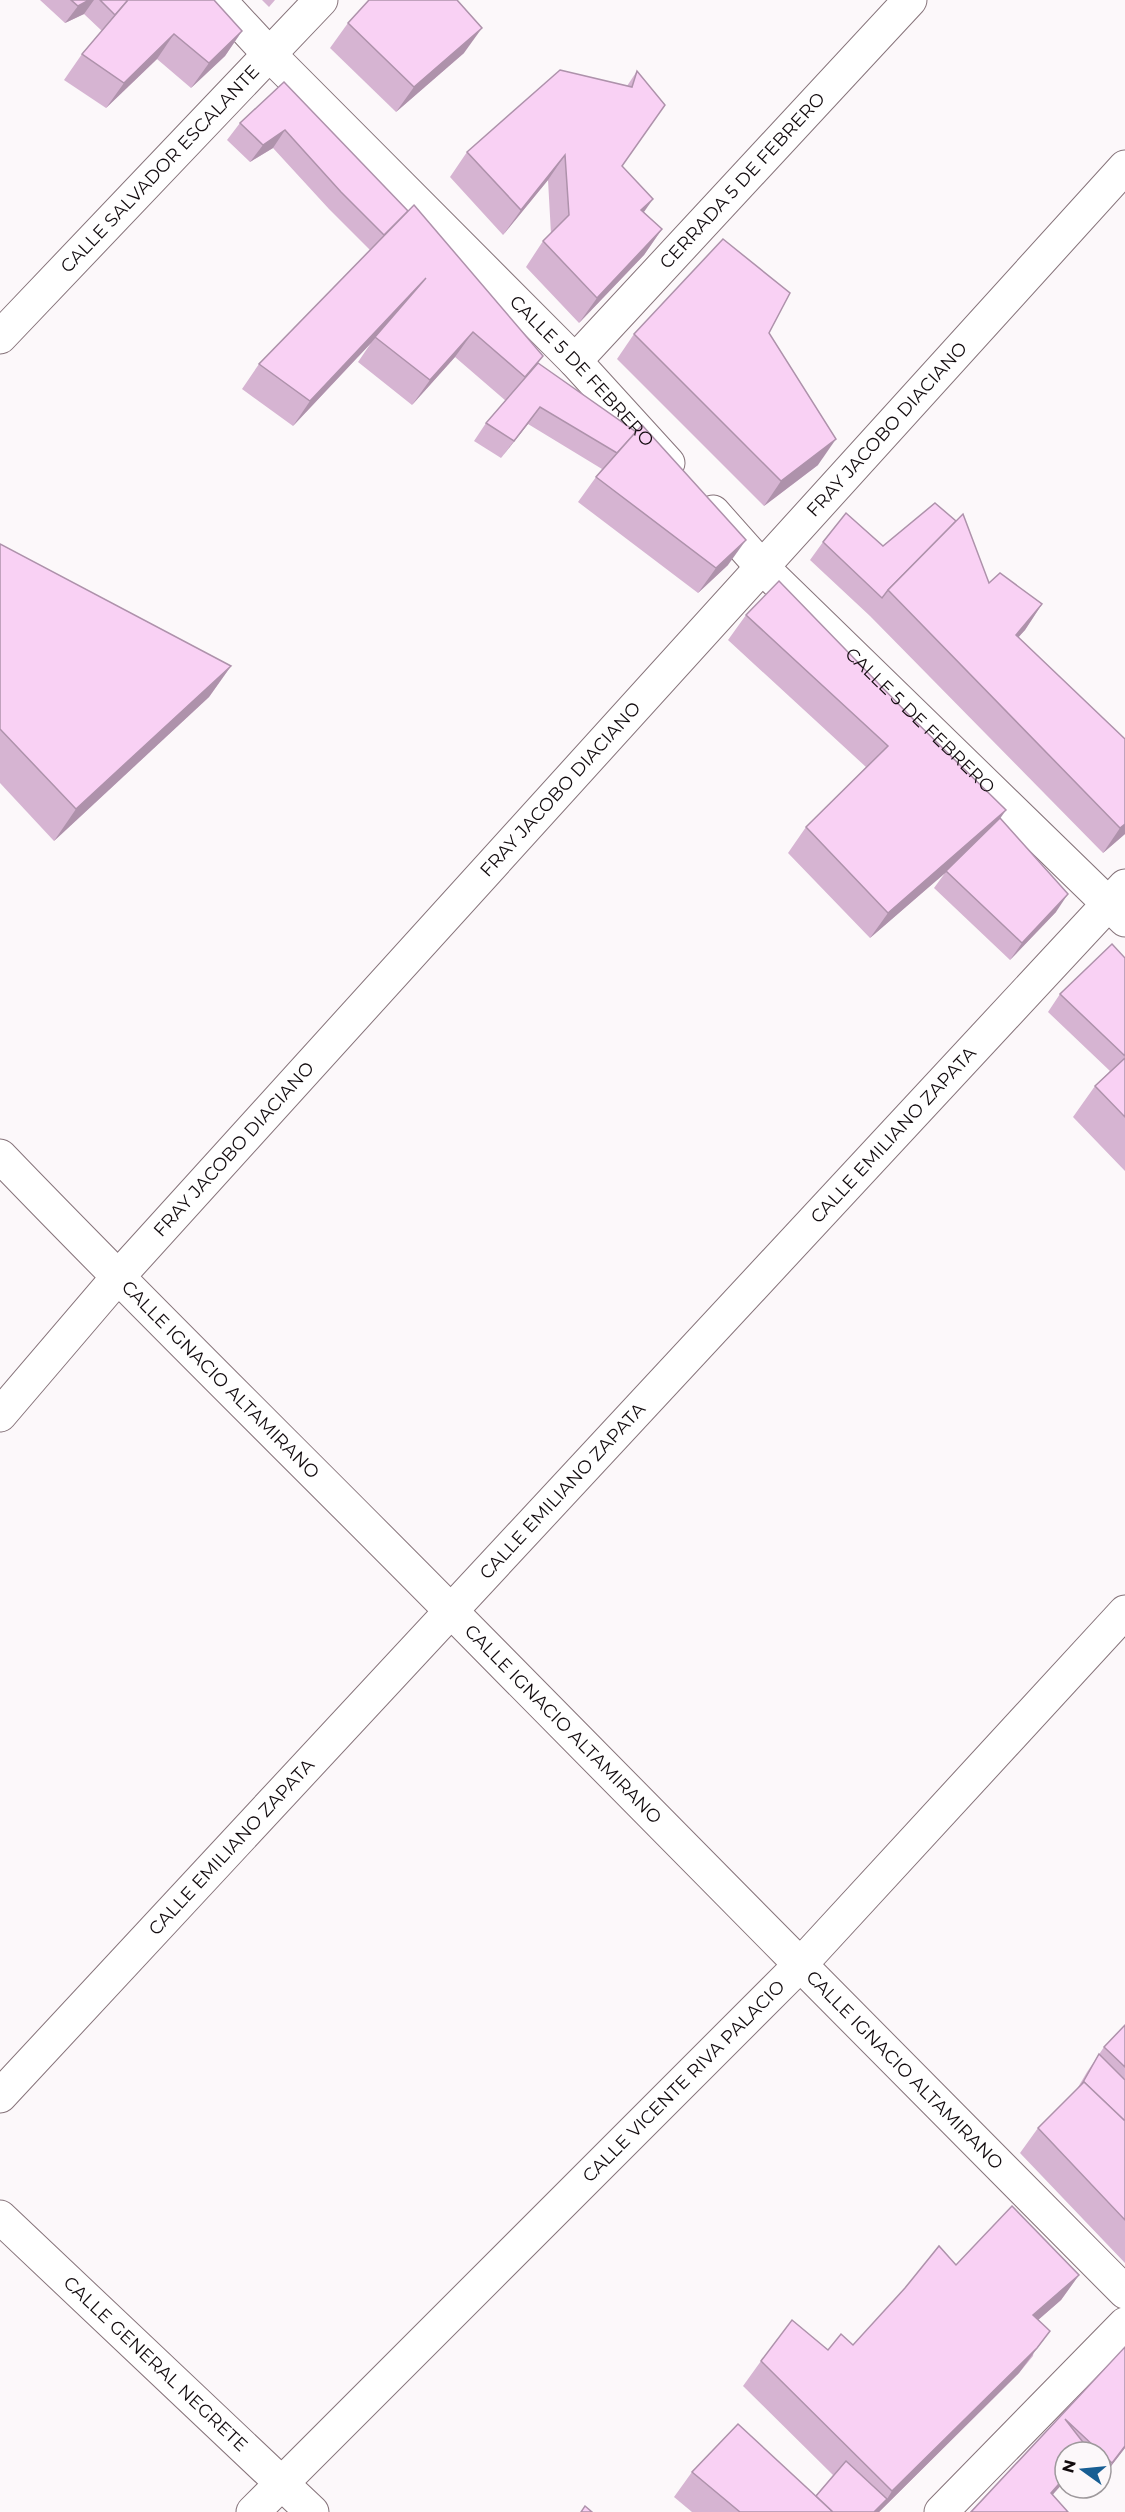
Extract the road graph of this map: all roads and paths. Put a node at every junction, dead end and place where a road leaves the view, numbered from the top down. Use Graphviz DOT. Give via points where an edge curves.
graph roads {
  1 [pos="219,0"];
  2 [pos="321,0"];
  3 [pos="910,0"];
  4 [pos="270,55"];
  5 [pos="1125,168"];
  6 [pos="0,337"];
  7 [pos="575,361"];
  8 [pos="761,566"];
  9 [pos="1120,903"];
  10 [pos="0,1156"];
  11 [pos="117,1278"];
  12 [pos="0,1415"];
  13 [pos="450,1610"];
  14 [pos="1125,1612"];
  15 [pos="799,1966"];
  16 [pos="0,2096"];
  17 [pos="0,2217"];
  18 [pos="1125,2292"];
  19 [pos="1125,2324"];
  20 [pos="282,2482"];
  21 [pos="253,2512"];
  22 [pos="312,2512"];
  23 [pos="941,2512"];
  1 -- 4 [label="street, CALLE 5 DE FEBRERO"];
  2 -- 4 [label="street, CALLE SALVADOR ESCALANTE"];
  3 -- 7 [label="street, CERRADA 5 DE FEBRERO"];
  4 -- 6 [label="street, CALLE SALVADOR ESCALANTE"];
  4 -- 7 [label="street, CALLE 5 DE FEBRERO"];
  5 -- 8 [label="street, FRAY JACOBO DIACIANO"];
  7 -- 8 [label="street, CALLE 5 DE FEBRERO"];
  8 -- 9 [label="street, CALLE 5 DE FEBRERO"];
  8 -- 11 [label="street, FRAY JACOBO DIACIANO"];
  9 -- 13 [label="street, CALLE EMILIANO ZAPATA"];
  10 -- 11 [label="street, CALLE IGNACIO ALTAMIRANO"];
  11 -- 12 [label="street, FRAY JACOBO DIACIANO"];
  11 -- 13 [label="street, CALLE IGNACIO ALTAMIRANO"];
  13 -- 15 [label="street, CALLE IGNACIO ALTAMIRANO"];
  13 -- 16 [label="street, CALLE EMILIANO ZAPATA"];
  14 -- 15 [label="street, CALLE VICENTE RIVA PALACIO"];
  15 -- 18 [label="street, CALLE IGNACIO ALTAMIRANO"];
  15 -- 20 [label="street, CALLE VICENTE RIVA PALACIO"];
  17 -- 20 [label="street, CALLE GENERAL NEGRETE"];
  19 -- 23 [label="street"];
  20 -- 21 [label="street, CALLE VICENTE RIVA PALACIO"];
  20 -- 22 [label="street, CALLE GENERAL NEGRETE"];
}
